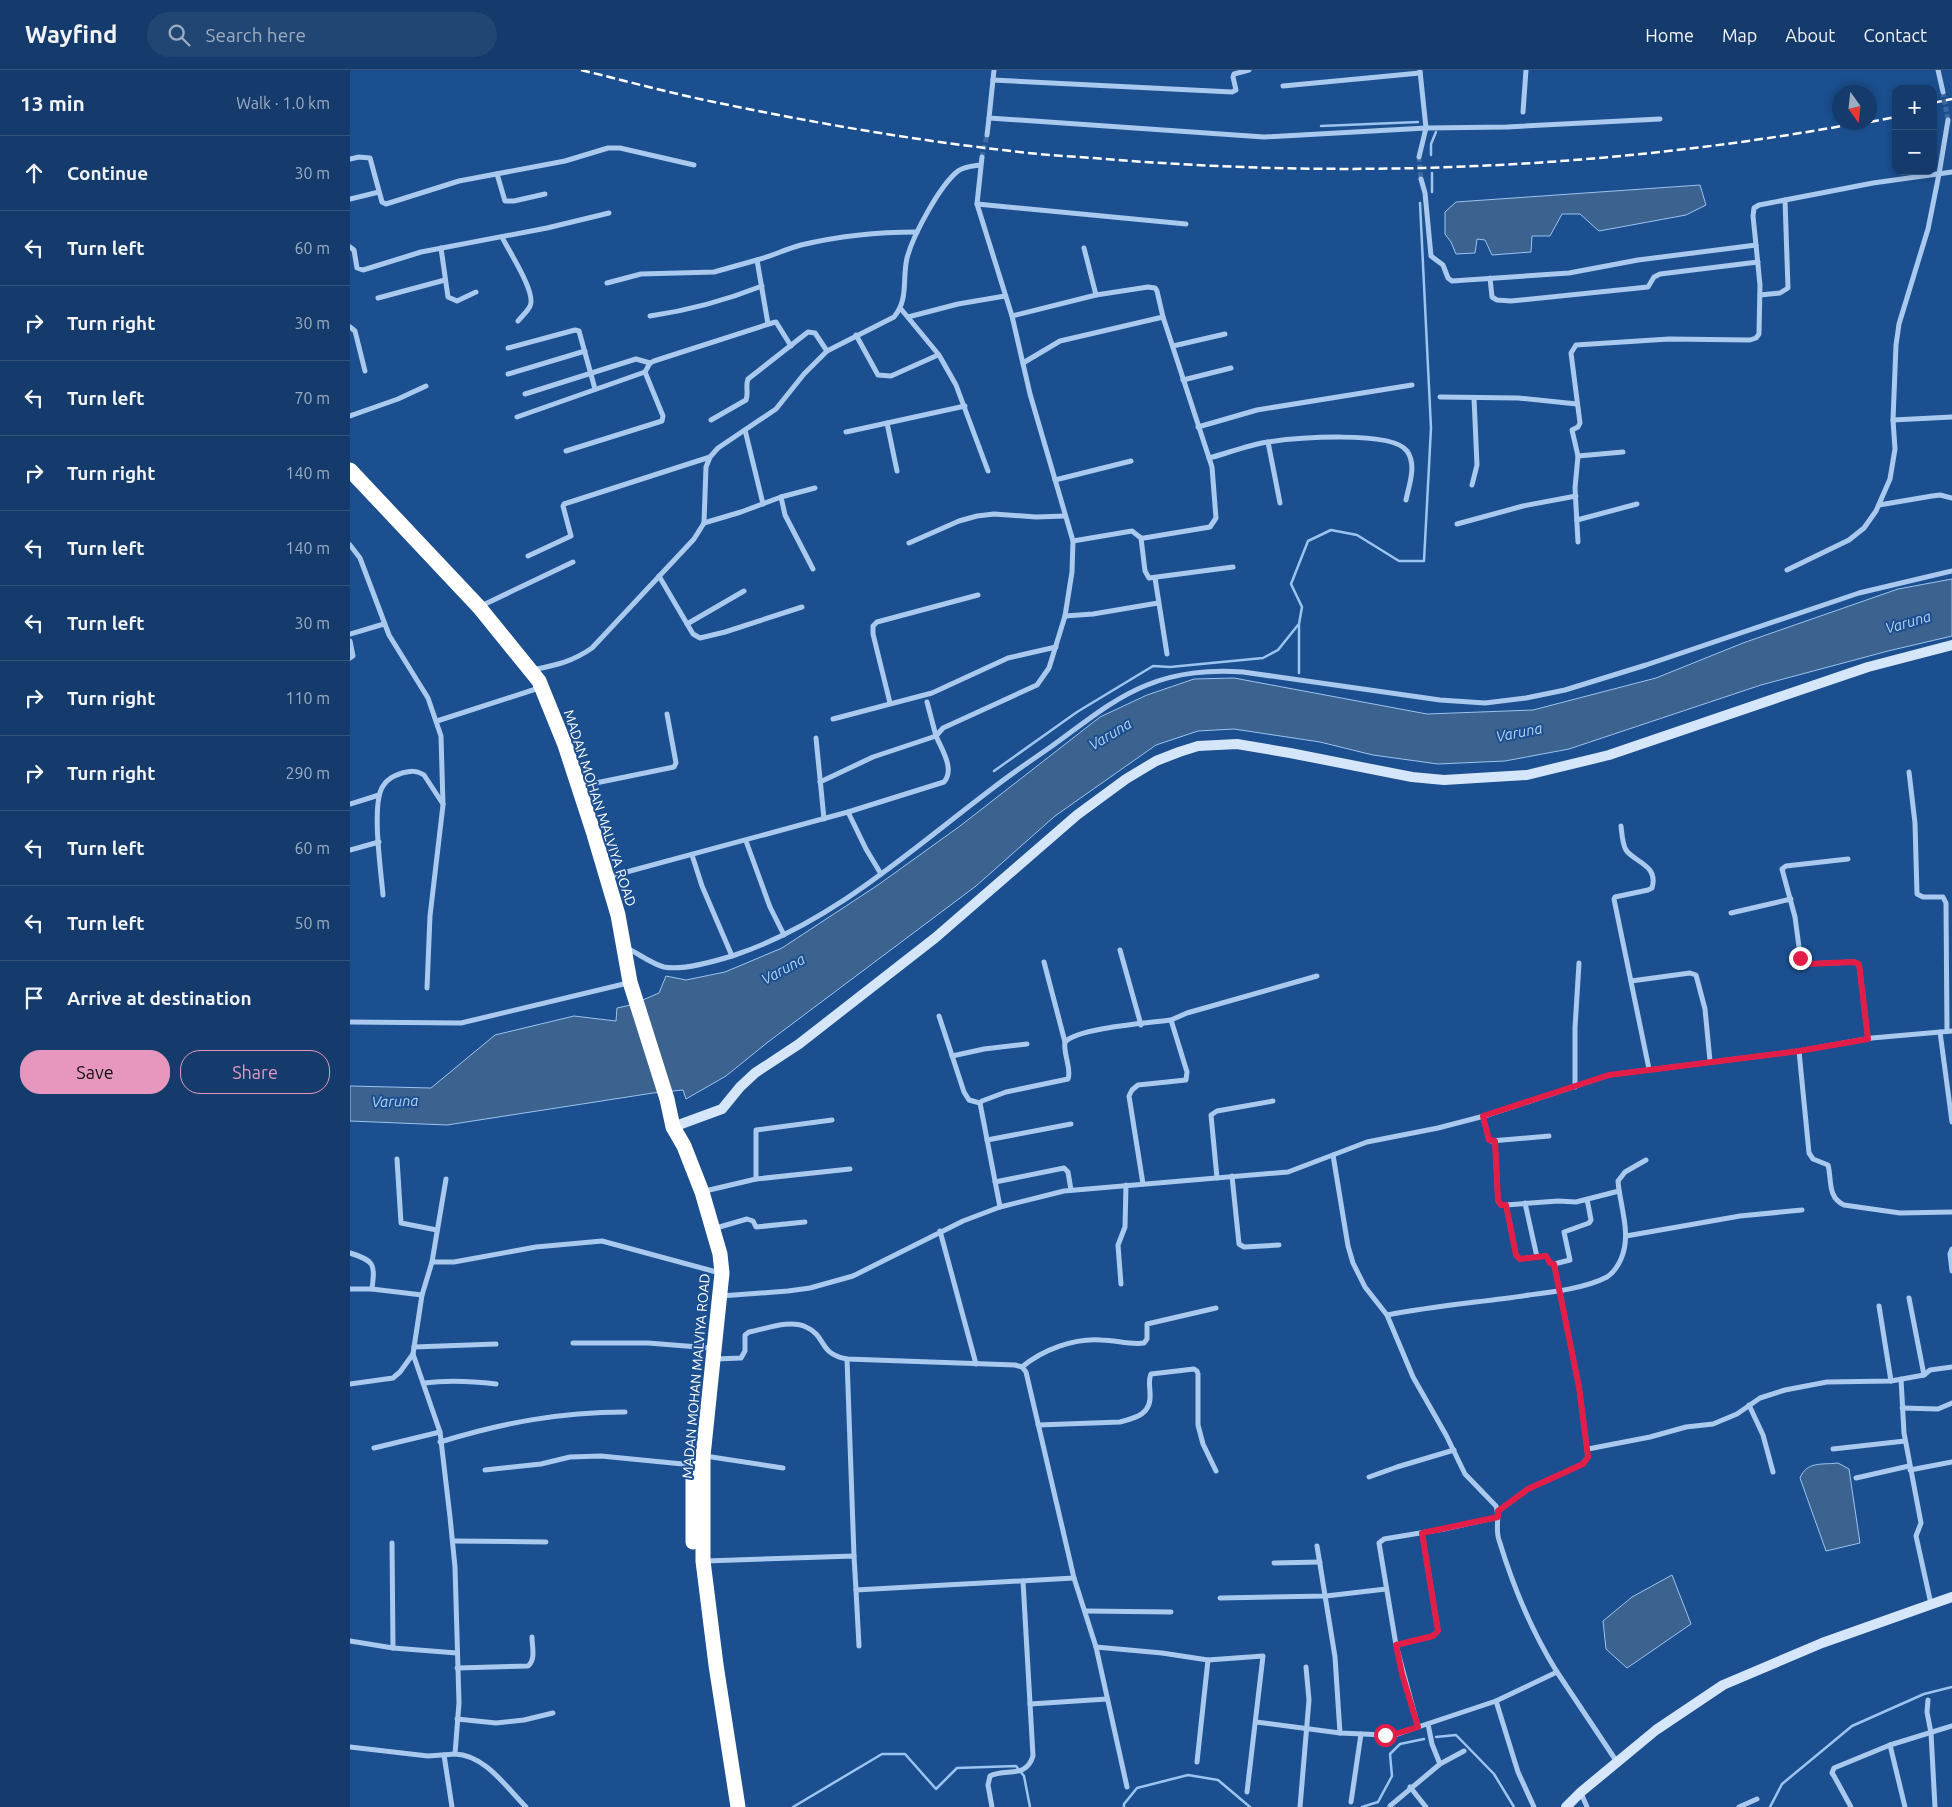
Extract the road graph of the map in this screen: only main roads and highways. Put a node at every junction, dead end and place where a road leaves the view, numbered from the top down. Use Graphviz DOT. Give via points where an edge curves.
graph roads {
  1 [pos="350,470"];
  2 [pos="675,1130"];
  3 [pos="718,1272"];
  4 [pos="711,1352"];
  5 [pos="698,1461"];
  6 [pos="731,1807"];
  7 [pos="738,1807"];
  1 -- 2 [label="highway, MADAN MOHAN MALVIYA ROAD" via="478,607 532,670 542,688 565,745 607,877 625,946 630,982"];
  2 -- 3 [label="highway, MADAN MOHAN MALVIYA ROAD" via="678,1149 697,1197"];
  2 -- 3 [label="highway, MADAN MOHAN MALVIYA ROAD" via="702,1192 720,1254"];
  3 -- 4 [label="highway, MADAN MOHAN MALVIYA ROAD"];
  3 -- 4 [label="highway, MADAN MOHAN MALVIYA ROAD" via="720,1296"];
  4 -- 5 [label="highway, MADAN MOHAN MALVIYA ROAD"];
  5 -- 6 [label="highway, MADAN MOHAN MALVIYA ROAD" via="693,1555"];
  5 -- 7 [label="highway, MADAN MOHAN MALVIYA ROAD" via="703,1561"];
}
